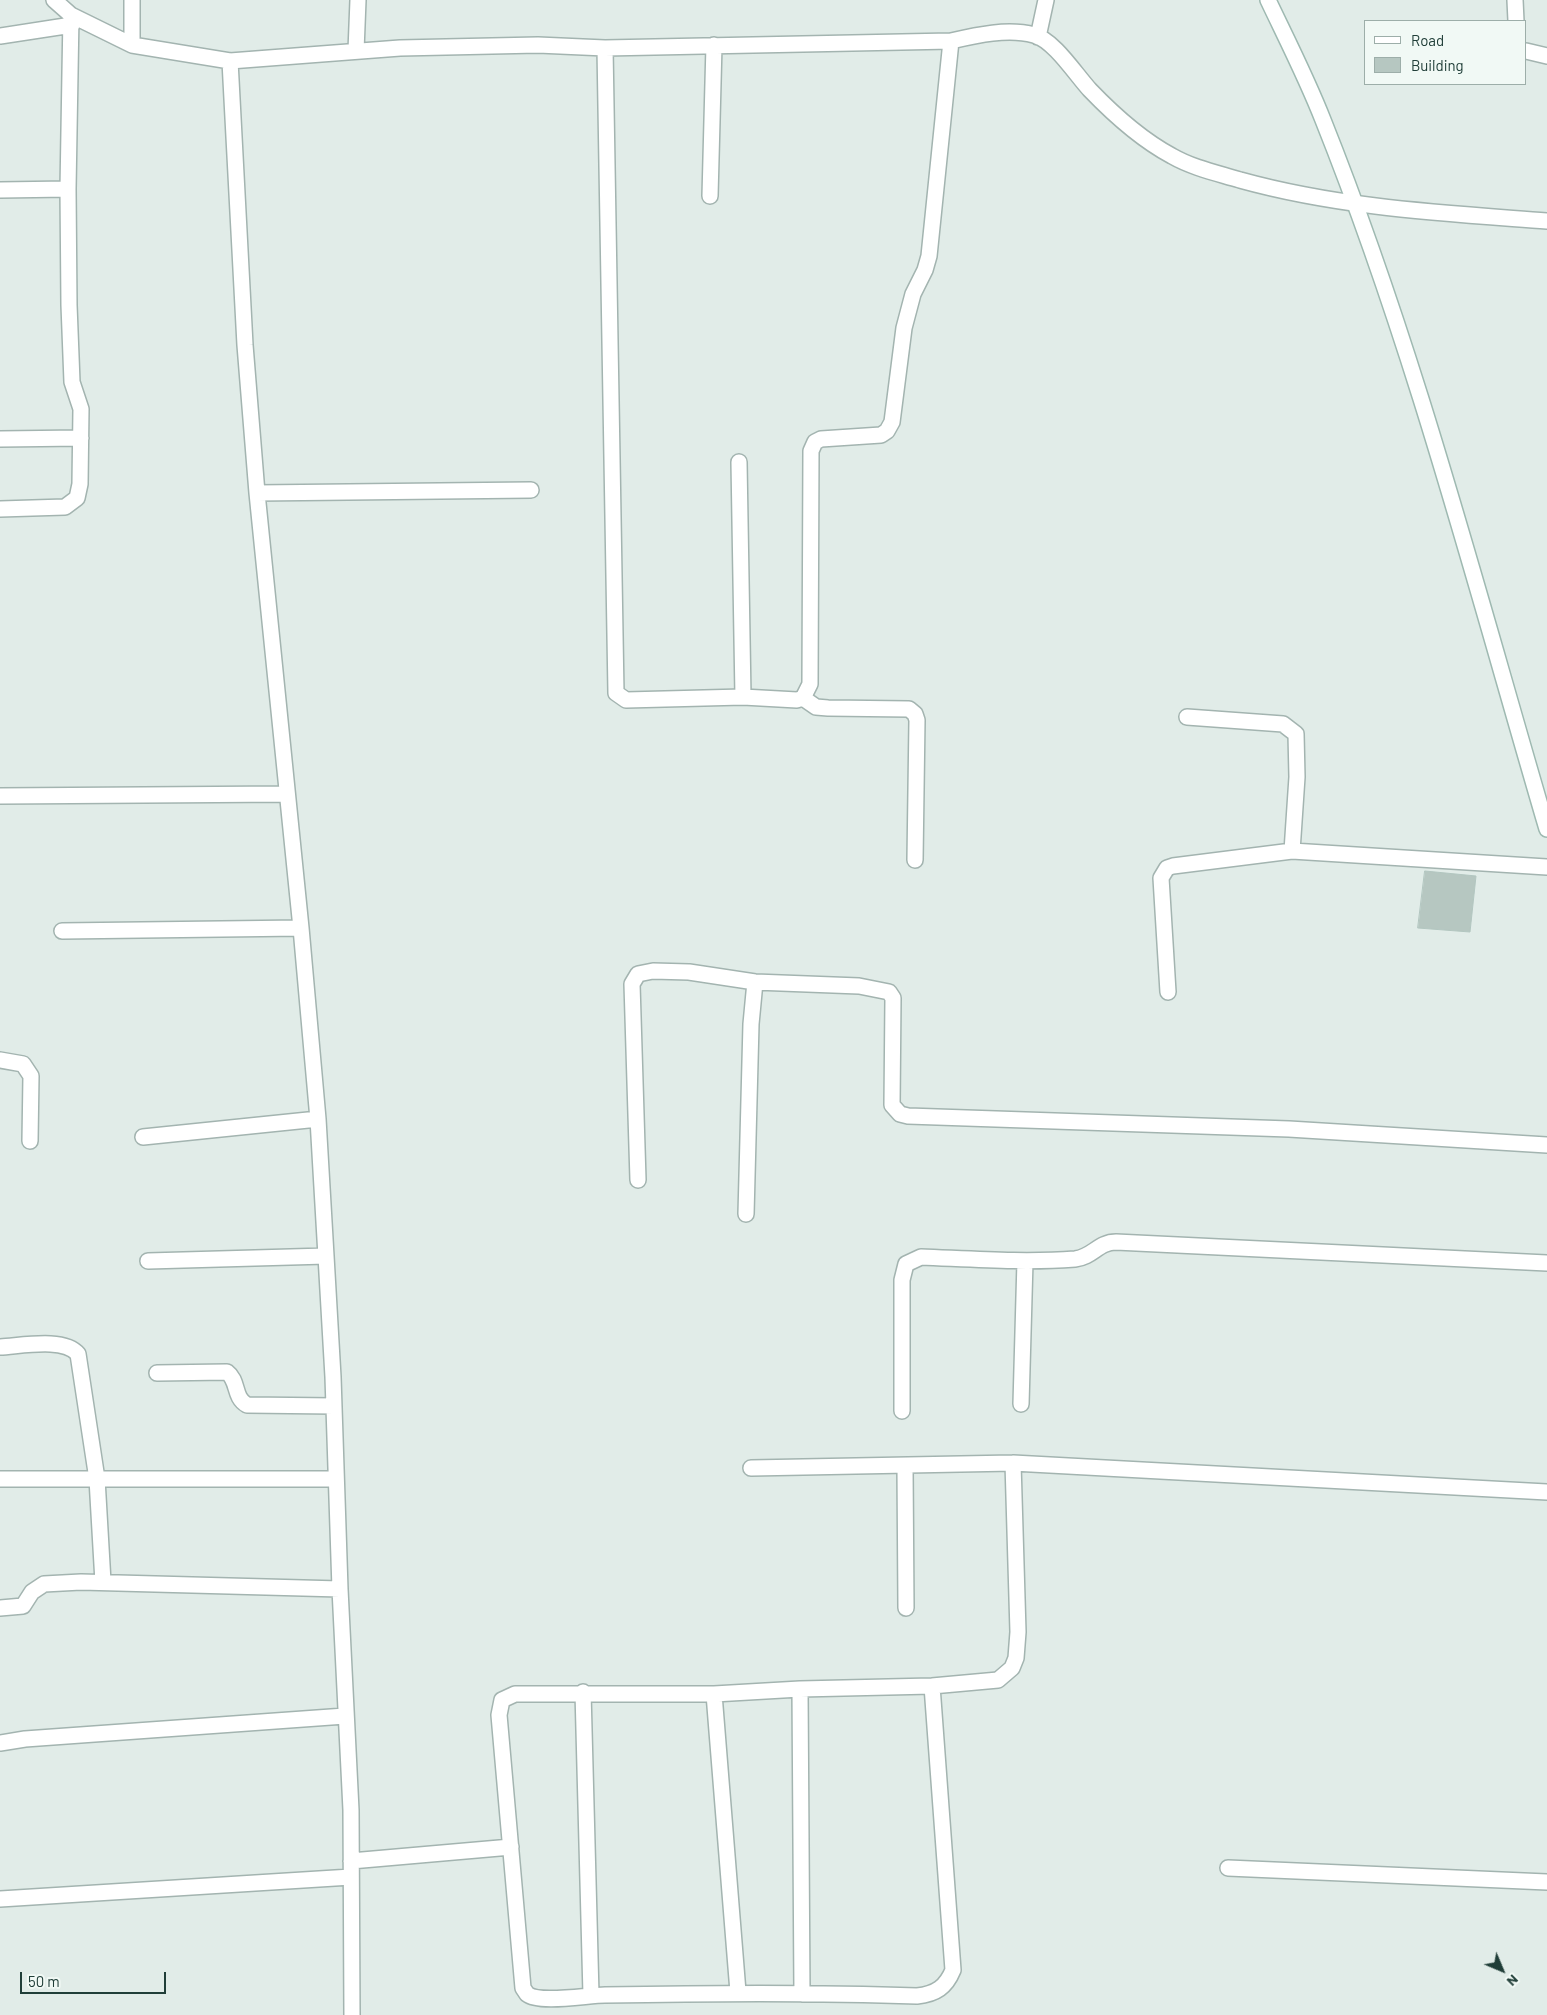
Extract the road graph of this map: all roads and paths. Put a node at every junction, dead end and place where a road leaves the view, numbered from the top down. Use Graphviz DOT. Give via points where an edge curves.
graph roads {
  1 [pos="54,0"];
  2 [pos="132,0"];
  3 [pos="358,0"];
  4 [pos="1046,0"];
  5 [pos="1268,0"];
  6 [pos="1515,0"];
  7 [pos="72,20"];
  8 [pos="1516,20"];
  9 [pos="0,36"];
  10 [pos="1038,36"];
  11 [pos="951,41"];
  12 [pos="132,45"];
  13 [pos="714,45"];
  14 [pos="604,48"];
  15 [pos="356,51"];
  16 [pos="1527,52"];
  17 [pos="1547,56"];
  18 [pos="230,61"];
  19 [pos="68,189"];
  20 [pos="0,190"];
  21 [pos="710,196"];
  22 [pos="1356,206"];
  23 [pos="1547,221"];
  24 [pos="81,438"];
  25 [pos="0,439"];
  26 [pos="739,462"];
  27 [pos="531,490"];
  28 [pos="257,493"];
  29 [pos="0,508"];
  30 [pos="743,697"];
  31 [pos="803,698"];
  32 [pos="1187,717"];
  33 [pos="287,794"];
  34 [pos="0,796"];
  35 [pos="1547,829"];
  36 [pos="1292,851"];
  37 [pos="914,860"];
  38 [pos="1547,867"];
  39 [pos="301,928"];
  40 [pos="62,931"];
  41 [pos="755,982"];
  42 [pos="1168,992"];
  43 [pos="0,1060"];
  44 [pos="318,1119"];
  45 [pos="144,1136"];
  46 [pos="30,1141"];
  47 [pos="1547,1145"];
  48 [pos="638,1180"];
  49 [pos="746,1214"];
  50 [pos="326,1256"];
  51 [pos="1025,1261"];
  52 [pos="148,1262"];
  53 [pos="1547,1263"];
  54 [pos="0,1347"];
  55 [pos="157,1374"];
  56 [pos="1021,1404"];
  57 [pos="334,1406"];
  58 [pos="902,1411"];
  59 [pos="1013,1463"];
  60 [pos="905,1466"];
  61 [pos="751,1468"];
  62 [pos="336,1478"];
  63 [pos="0,1479"];
  64 [pos="97,1479"];
  65 [pos="1547,1492"];
  66 [pos="103,1582"];
  67 [pos="340,1588"];
  68 [pos="0,1608"];
  69 [pos="906,1608"];
  70 [pos="932,1686"];
  71 [pos="800,1689"];
  72 [pos="583,1692"];
  73 [pos="714,1694"];
  74 [pos="345,1716"];
  75 [pos="0,1743"];
  76 [pos="511,1847"];
  77 [pos="351,1861"];
  78 [pos="1228,1868"];
  79 [pos="351,1877"];
  80 [pos="1547,1882"];
  81 [pos="0,1899"];
  82 [pos="738,1992"];
  83 [pos="802,1994"];
  84 [pos="591,1995"];
  85 [pos="352,2015"];
  1 -- 7 [label="street"];
  2 -- 12 [label="street"];
  3 -- 15 [label="street"];
  4 -- 10 [label="street"];
  5 -- 22 [label="street" via="1322,118"];
  6 -- 8 [label="street"];
  7 -- 9 [label="street"];
  7 -- 12 [label="street"];
  7 -- 19 [label="street"];
  10 -- 11 [label="street" via="1001,33"];
  10 -- 22 [label="street" via="1122,121 1172,156 1196,167 1262,186"];
  11 -- 13 [label="street"];
  11 -- 31 [label="street" via="928,262 913,294 904,328 892,422 882,435 820,439 810,451 810,684"];
  12 -- 18 [label="street"];
  13 -- 14 [label="street"];
  13 -- 21 [label="street"];
  14 -- 15 [label="street" via="538,45"];
  14 -- 30 [label="street" via="616,693 626,700"];
  15 -- 18 [label="street"];
  16 -- 17 [label="street"];
  18 -- 28 [label="street" via="245,345"];
  19 -- 20 [label="street"];
  19 -- 24 [label="street" via="72,382 81,409"];
  22 -- 23 [label="street"];
  22 -- 35 [label="street" via="1436,443"];
  24 -- 25 [label="street"];
  24 -- 29 [label="street" via="80,484 75,502 65,507"];
  26 -- 30 [label="street"];
  27 -- 28 [label="street"];
  28 -- 33 [label="street"];
  30 -- 31 [label="street"];
  31 -- 37 [label="street" via="816,707 909,709 915,714"];
  32 -- 36 [label="street" via="1284,724 1296,734"];
  33 -- 34 [label="street"];
  33 -- 39 [label="street"];
  36 -- 38 [label="street"];
  36 -- 42 [label="street" via="1167,868 1161,878"];
  39 -- 40 [label="street"];
  39 -- 44 [label="street"];
  41 -- 47 [label="street" via="859,986 889,992 893,998 892,1106 900,1114 908,1116 1289,1129"];
  41 -- 48 [label="street" via="673,971 642,972 634,978"];
  41 -- 49 [label="street" via="750,1024"];
  43 -- 46 [label="street" via="22,1064 31,1076"];
  44 -- 45 [label="street"];
  44 -- 50 [label="street"];
  50 -- 52 [label="street"];
  50 -- 57 [label="street"];
  51 -- 53 [label="street" via="1080,1258 1101,1244 1116,1242"];
  51 -- 56 [label="street"];
  51 -- 58 [label="street" via="921,1257 906,1264 902,1280"];
  54 -- 64 [label="street" via="61,1344 78,1354"];
  55 -- 57 [label="street" via="227,1372 233,1379 238,1398 247,1405"];
  57 -- 62 [label="street"];
  59 -- 60 [label="street"];
  59 -- 65 [label="street"];
  59 -- 70 [label="street" via="1016,1658 998,1680"];
  60 -- 61 [label="street"];
  60 -- 69 [label="street"];
  62 -- 64 [label="street"];
  62 -- 67 [label="street"];
  63 -- 64 [label="street"];
  64 -- 66 [label="street"];
  66 -- 67 [label="street"];
  66 -- 68 [label="street" via="44,1584 32,1592 23,1606"];
  67 -- 74 [label="street"];
  70 -- 71 [label="street"];
  70 -- 83 [label="street" via="954,1970 941,1989 927,1995"];
  71 -- 73 [label="street"];
  71 -- 83 [label="street"];
  72 -- 73 [label="street"];
  72 -- 76 [label="street" via="507,1695 499,1707"];
  72 -- 84 [label="street"];
  73 -- 82 [label="street"];
  74 -- 75 [label="street"];
  74 -- 77 [label="street"];
  76 -- 77 [label="street"];
  76 -- 84 [label="street" via="524,1991 540,1998"];
  77 -- 79 [label="street"];
  78 -- 80 [label="street"];
  79 -- 81 [label="street"];
  79 -- 85 [label="street"];
  82 -- 83 [label="street"];
  82 -- 84 [label="street"];
}
